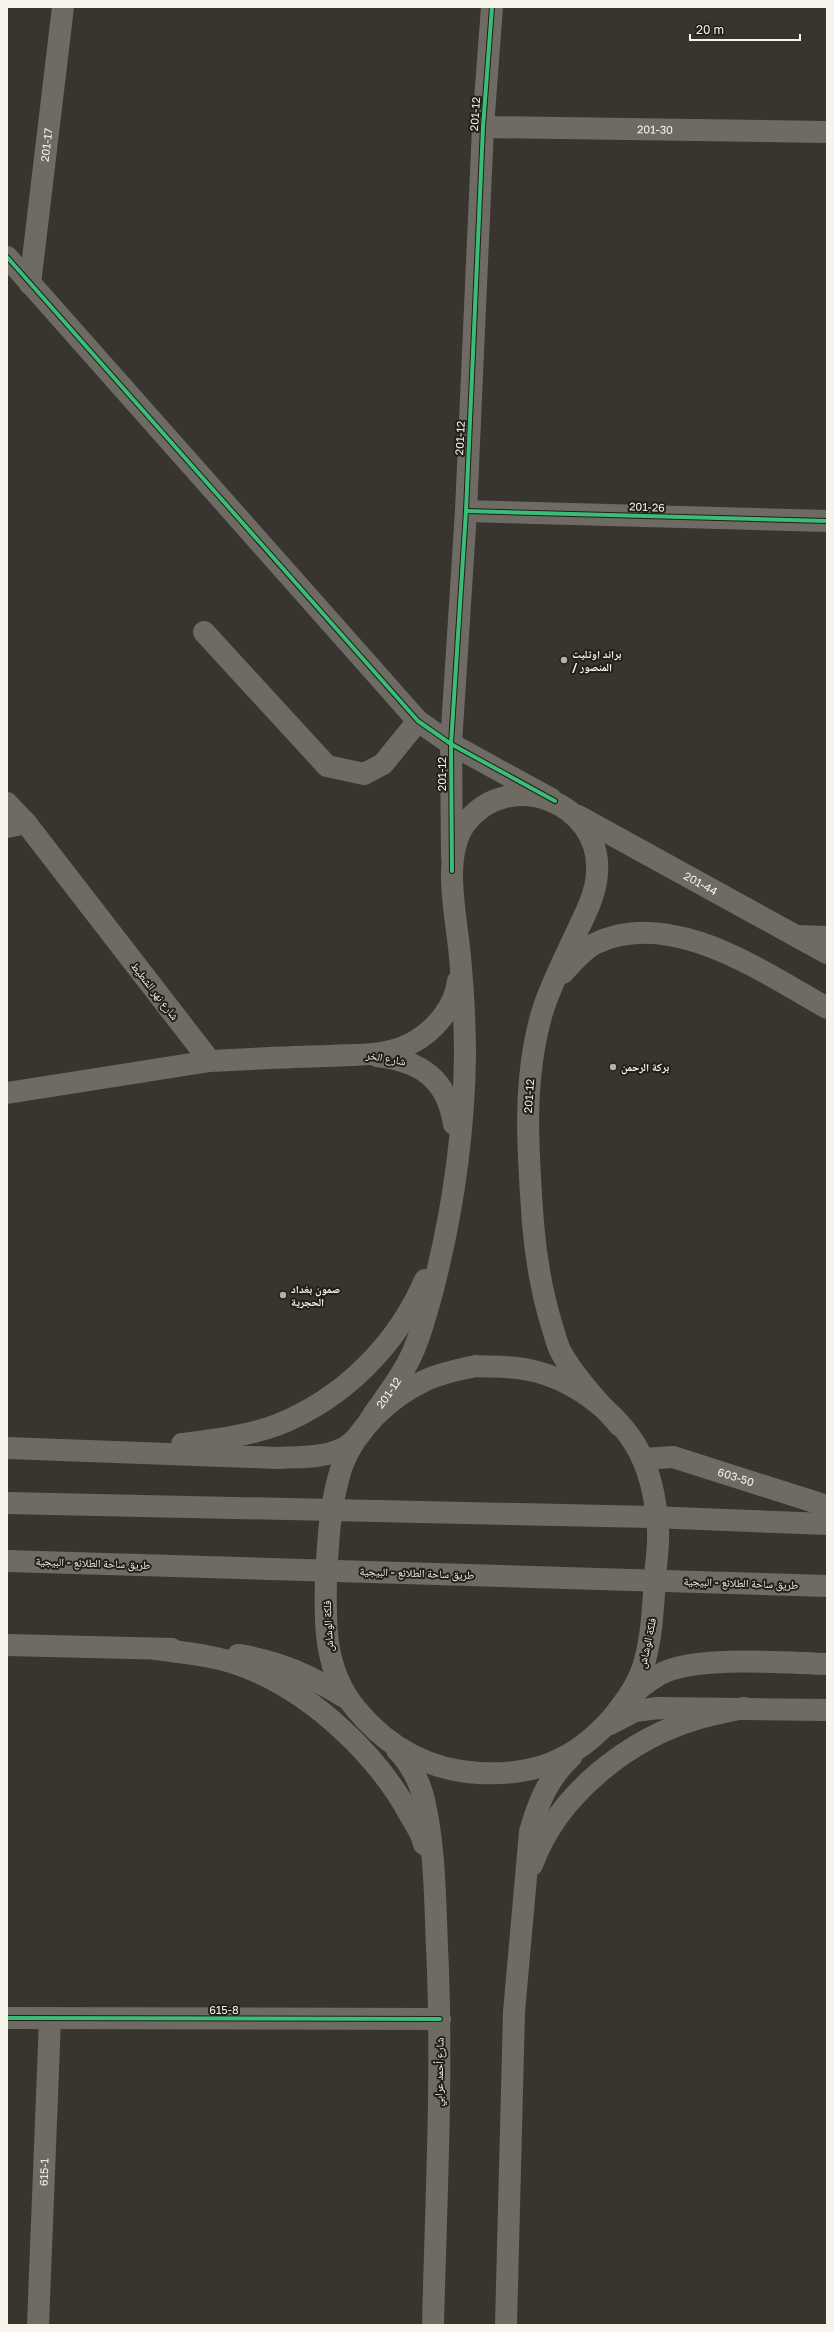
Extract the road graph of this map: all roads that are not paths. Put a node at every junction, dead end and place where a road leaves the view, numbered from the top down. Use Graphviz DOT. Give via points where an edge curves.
graph roads {
  1 [pos="63,7"];
  2 [pos="492,7"];
  3 [pos="483,127"];
  4 [pos="827,132"];
  5 [pos="7,257"];
  6 [pos="30,284"];
  7 [pos="466,511"];
  8 [pos="827,521"];
  9 [pos="204,632"];
  10 [pos="418,721"];
  11 [pos="451,744"];
  12 [pos="555,801"];
  13 [pos="7,803"];
  14 [pos="574,814"];
  15 [pos="16,825"];
  16 [pos="452,871"];
  17 [pos="797,936"];
  18 [pos="827,936"];
  19 [pos="827,953"];
  20 [pos="460,959"];
  21 [pos="827,1008"];
  22 [pos="542,1013"];
  23 [pos="360,1054"];
  24 [pos="210,1061"];
  25 [pos="7,1093"];
  26 [pos="458,1148"];
  27 [pos="452,1197"];
  28 [pos="619,1424"];
  29 [pos="357,1439"];
  30 [pos="7,1448"];
  31 [pos="107,1451"];
  32 [pos="643,1459"];
  33 [pos="7,1503"];
  34 [pos="827,1506"];
  35 [pos="827,1524"];
  36 [pos="7,1561"];
  37 [pos="827,1586"];
  38 [pos="7,1645"];
  39 [pos="156,1648"];
  40 [pos="827,1664"];
  41 [pos="347,1698"];
  42 [pos="625,1701"];
  43 [pos="744,1708"];
  44 [pos="827,1710"];
  45 [pos="599,1732"];
  46 [pos="384,1737"];
  47 [pos="579,1749"];
  48 [pos="436,1916"];
  49 [pos="522,1919"];
  50 [pos="7,2018"];
  51 [pos="50,2019"];
  52 [pos="440,2019"];
  53 [pos="38,2325"];
  54 [pos="433,2325"];
  55 [pos="506,2325"];
  1 -- 6 [label="street, 201-17"];
  2 -- 3 [label="street, 201-12"];
  3 -- 4 [label="street, 201-30"];
  3 -- 7 [label="street, 201-12"];
  5 -- 6 [label="street"];
  6 -- 10 [label="street"];
  7 -- 8 [label="street, 201-26"];
  7 -- 11 [label="street, 201-12"];
  9 -- 10 [label="street" via="327,766 364,774 383,764"];
  10 -- 11 [label="street"];
  11 -- 12 [label="street"];
  11 -- 16 [label="street, 201-12"];
  12 -- 14 [label="main road, 201-12"];
  12 -- 16 [label="main road, 201-12" via="525,795 506,797 484,807 466,824 455,846"];
  13 -- 15 [label="main road, شارع نهر الشطيط"];
  14 -- 17 [label="main road, 201-44"];
  14 -- 22 [label="main road, 201-12" via="588,831 596,852 598,875 592,897"];
  15 -- 24 [label="main road, شارع نهر الشطيط"];
  16 -- 20 [label="main road, 201-12"];
  17 -- 18 [label="street"];
  17 -- 19 [label="main road, 201-44"];
  20 -- 23 [label="main road, شارع الخر" via="457,986 440,1021 411,1044 394,1050"];
  20 -- 26 [label="main road, 201-12" via="464,1055"];
  21 -- 22 [label="main road" via="747,964 690,939 654,934 623,934 594,945 576,958 561,975"];
  22 -- 28 [label="main road, 201-12" via="531,1069 527,1128 539,1283 560,1351 578,1378"];
  23 -- 24 [label="main road"];
  23 -- 26 [label="main road, شارع الخر" via="408,1062 432,1075 446,1094"];
  24 -- 25 [label="street"];
  26 -- 27 [label="main road, 201-12"];
  27 -- 29 [label="main road, 201-12" via="438,1272 424,1324 407,1365"];
  27 -- 31 [label="main road" via="442,1238 416,1300 378,1354 329,1398 307,1412 276,1425 228,1438 163,1447"];
  28 -- 29 [label="main road, فلكة الوشاش" via="582,1392 557,1379 531,1370 476,1366 450,1371 422,1381 398,1396 374,1418"];
  28 -- 32 [label="main road, فلكة الوشاش"];
  29 -- 31 [label="main road" via="342,1450 278,1458"];
  29 -- 41 [label="main road, فلكة الوشاش" via="343,1463 334,1492 326,1599 328,1654"];
  30 -- 31 [label="main road"];
  32 -- 34 [label="street, 603-50" via="673,1457"];
  32 -- 42 [label="main road, فلكة الوشاش" via="650,1478 658,1530 653,1615 644,1666 636,1685"];
  33 -- 35 [label="main road, bridge" via="652,1517"];
  36 -- 37 [label="main road, طريق ساحة الطلائع - البيجية, bridge"];
  38 -- 39 [label="main road"];
  39 -- 41 [label="main road" via="210,1651 282,1664 315,1678"];
  39 -- 48 [label="main road" via="206,1656 248,1668 297,1694 341,1728 379,1768 404,1804 423,1838"];
  40 -- 42 [label="main road" via="694,1665 668,1671 646,1682"];
  41 -- 46 [label="main road, فلكة الوشاش" via="366,1721"];
  42 -- 45 [label="main road, فلكة الوشاش"];
  43 -- 44 [label="main road"];
  43 -- 45 [label="main road" via="658,1708 635,1711 617,1719"];
  43 -- 49 [label="main road" via="699,1718 656,1735 616,1759 582,1789 556,1818 535,1858 527,1881"];
  45 -- 47 [label="main road, فلكة الوشاش"];
  46 -- 47 [label="main road, فلكة الوشاش" via="394,1746 420,1760 465,1772 501,1774 531,1770 555,1762"];
  46 -- 48 [label="main road, شارع أحمد عرابي" via="405,1759 416,1777 424,1799"];
  47 -- 49 [label="main road" via="561,1766 537,1807 530,1832"];
  48 -- 52 [label="main road, شارع أحمد عرابي"];
  49 -- 55 [label="main road" via="514,2012"];
  50 -- 51 [label="street, 615-8"];
  51 -- 52 [label="street, 615-8"];
  51 -- 53 [label="street, 615-1"];
  52 -- 54 [label="main road, شارع أحمد عرابي"];
}
